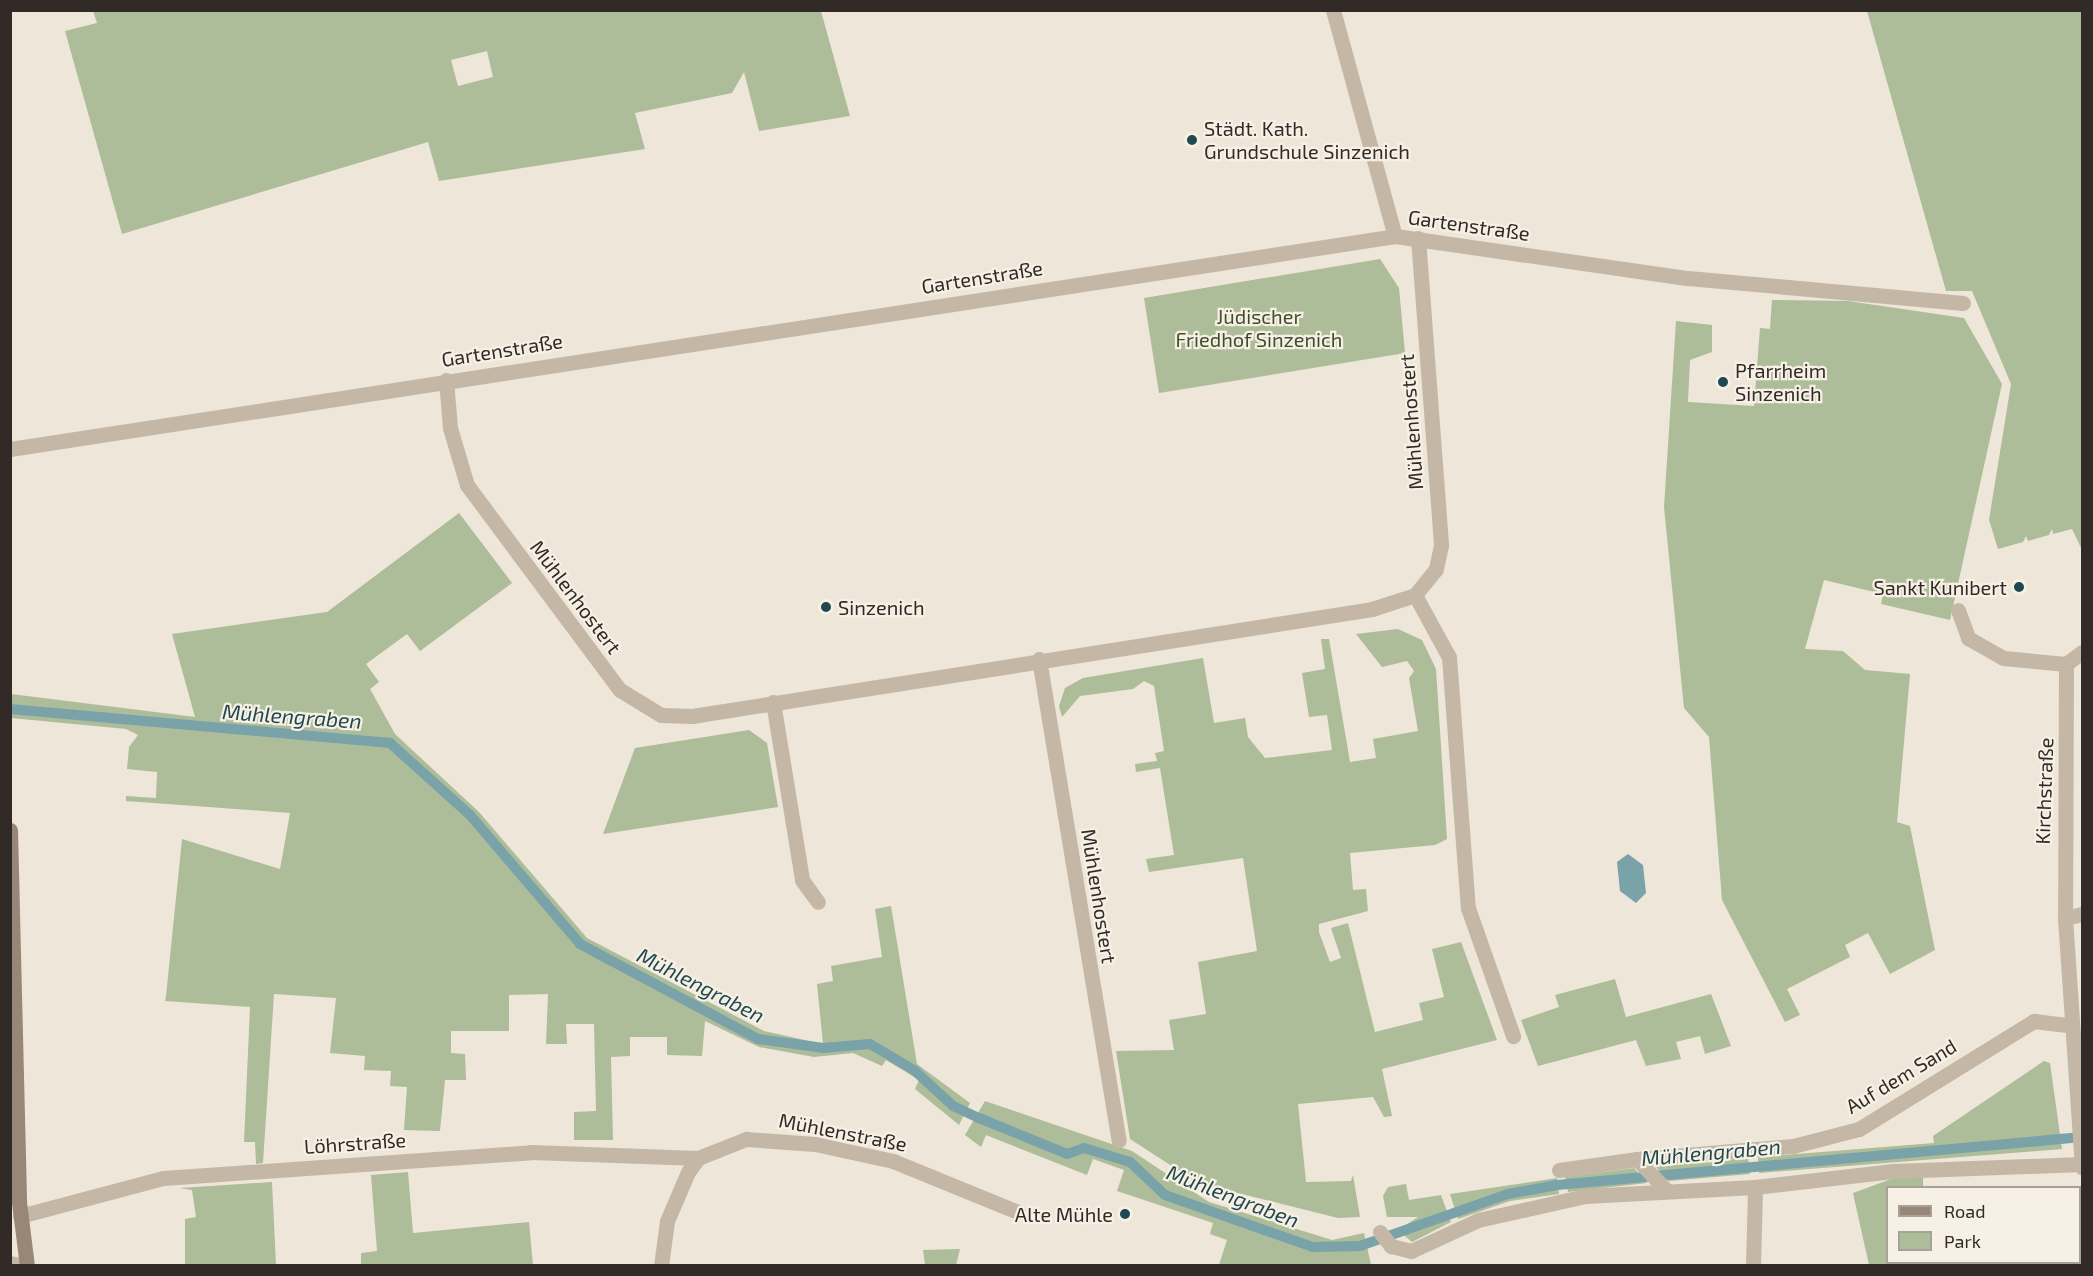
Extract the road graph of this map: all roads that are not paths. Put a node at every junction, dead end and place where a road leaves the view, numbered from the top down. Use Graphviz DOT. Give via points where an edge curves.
graph roads {
  1 [pos="1333,10"];
  2 [pos="1395,236"];
  3 [pos="1418,238"];
  4 [pos="1963,303"];
  5 [pos="446,380"];
  6 [pos="10,449"];
  7 [pos="1415,595"];
  8 [pos="1958,610"];
  9 [pos="2082,652"];
  10 [pos="1039,659"];
  11 [pos="2066,664"];
  12 [pos="773,702"];
  13 [pos="10,830"];
  14 [pos="818,902"];
  15 [pos="2082,914"];
  16 [pos="2065,918"];
  17 [pos="2069,1025"];
  18 [pos="1513,1036"];
  19 [pos="1119,1140"];
  20 [pos="698,1158"];
  21 [pos="1641,1162"];
  22 [pos="2082,1166"];
  23 [pos="1559,1170"];
  24 [pos="1663,1186"];
  25 [pos="1755,1187"];
  26 [pos="1018,1212"];
  27 [pos="20,1216"];
  28 [pos="1380,1232"];
  29 [pos="10,1263"];
  30 [pos="27,1266"];
  31 [pos="661,1266"];
  32 [pos="1754,1266"];
  1 -- 2 [label="street"];
  2 -- 3 [label="street, Gartenstraße"];
  2 -- 5 [label="street, Gartenstraße"];
  3 -- 4 [label="street, Gartenstraße" via="1688,278"];
  3 -- 7 [label="street, Mühlenhostert" via="1441,545 1431,578"];
  5 -- 6 [label="street, Gartenstraße"];
  5 -- 12 [label="street, Mühlenhostert" via="450,429 467,485 620,690 649,710 676,717"];
  7 -- 10 [label="street, Mühlenhostert" via="1372,609"];
  7 -- 18 [label="street" via="1449,657 1468,908"];
  8 -- 11 [label="street" via="1968,638 2003,658"];
  9 -- 11 [label="street"];
  10 -- 12 [label="street, Mühlenhostert"];
  10 -- 19 [label="street, Mühlenhostert"];
  11 -- 16 [label="street, Kirchstraße"];
  12 -- 14 [label="street" via="802,880"];
  13 -- 27 [label="main road"];
  15 -- 16 [label="street"];
  16 -- 17 [label="street, Kirchstraße"];
  17 -- 21 [label="street, Auf dem Sand" via="2034,1021 1859,1129 1793,1146"];
  17 -- 22 [label="street, Kirchstraße" via="2077,1147"];
  20 -- 26 [label="street, Mühlenstraße" via="746,1139 815,1144 921,1169"];
  20 -- 27 [label="street, Löhrstraße" via="531,1152 163,1178"];
  20 -- 31 [label="street" via="673,1204"];
  21 -- 23 [label="street, Auf dem Sand"];
  21 -- 24 [label="street"];
  22 -- 25 [label="street" via="1893,1171"];
  24 -- 25 [label="street"];
  24 -- 28 [label="street" via="1565,1198 1478,1220 1411,1251 1391,1246"];
  25 -- 32 [label="street"];
  27 -- 30 [label="main road"];
  29 -- 30 [label="street"];
}
